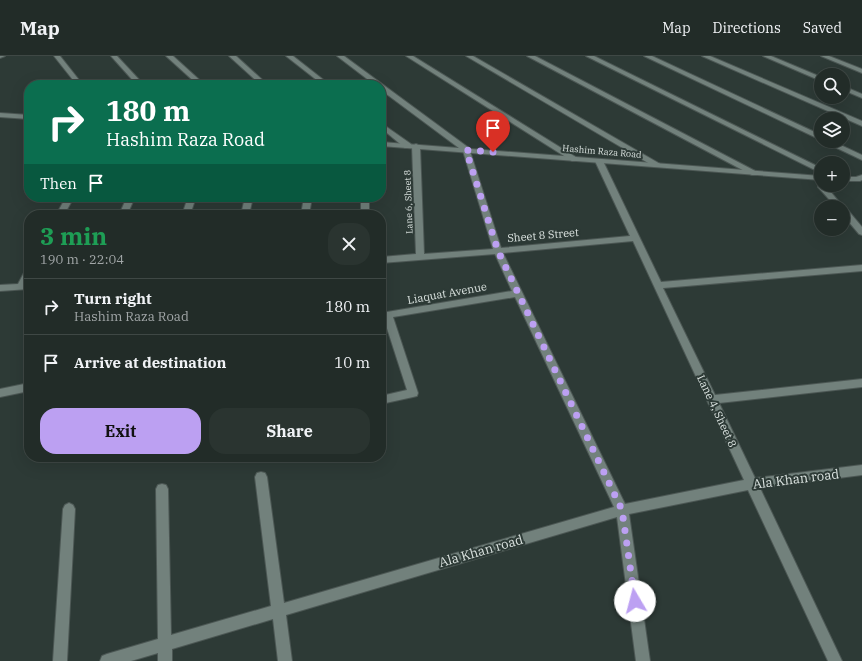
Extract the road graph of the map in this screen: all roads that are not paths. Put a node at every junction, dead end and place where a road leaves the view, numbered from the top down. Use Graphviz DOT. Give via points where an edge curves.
graph roads {
  1 [pos="56,56"];
  2 [pos="114,56"];
  3 [pos="169,56"];
  4 [pos="232,56"];
  5 [pos="288,56"];
  6 [pos="340,56"];
  7 [pos="409,56"];
  8 [pos="469,56"];
  9 [pos="530,56"];
  10 [pos="589,56"];
  11 [pos="647,56"];
  12 [pos="705,56"];
  13 [pos="766,56"];
  14 [pos="824,56"];
  15 [pos="862,71"];
  16 [pos="814,76"];
  17 [pos="76,80"];
  18 [pos="136,80"];
  19 [pos="196,80"];
  20 [pos="259,80"];
  21 [pos="320,80"];
  22 [pos="372,80"];
  23 [pos="386,90"];
  24 [pos="850,91"];
  25 [pos="862,96"];
  26 [pos="0,115"];
  27 [pos="24,117"];
  28 [pos="862,124"];
  29 [pos="386,128"];
  30 [pos="814,135"];
  31 [pos="386,144"];
  32 [pos="412,146"];
  33 [pos="841,148"];
  34 [pos="466,150"];
  35 [pos="862,158"];
  36 [pos="575,159"];
  37 [pos="599,161"];
  38 [pos="658,166"];
  39 [pos="814,168"];
  40 [pos="755,173"];
  41 [pos="862,177"];
  42 [pos="850,179"];
  43 [pos="814,181"];
  44 [pos="828,192"];
  45 [pos="834,200"];
  46 [pos="850,218"];
  47 [pos="862,232"];
  48 [pos="636,238"];
  49 [pos="498,251"];
  50 [pos="420,257"];
  51 [pos="386,260"];
  52 [pos="862,268"];
  53 [pos="658,285"];
  54 [pos="24,286"];
  55 [pos="0,288"];
  56 [pos="518,293"];
  57 [pos="386,315"];
  58 [pos="386,320"];
  59 [pos="862,383"];
  60 [pos="24,388"];
  61 [pos="0,393"];
  62 [pos="386,399"];
  63 [pos="712,400"];
  64 [pos="862,470"];
  65 [pos="261,477"];
  66 [pos="752,484"];
  67 [pos="162,489"];
  68 [pos="69,510"];
  69 [pos="622,510"];
  70 [pos="279,610"];
  71 [pos="164,644"];
  72 [pos="60,661"];
  73 [pos="107,661"];
  74 [pos="165,661"];
  75 [pos="285,661"];
  76 [pos="643,661"];
  77 [pos="835,661"];
  1 -- 17 [label="street"];
  2 -- 18 [label="street"];
  3 -- 19 [label="street"];
  4 -- 20 [label="street"];
  5 -- 21 [label="street"];
  6 -- 22 [label="street"];
  7 -- 36 [label="street"];
  8 -- 38 [label="street"];
  9 -- 40 [label="street"];
  10 -- 39 [label="street"];
  11 -- 30 [label="street"];
  12 -- 28 [label="street"];
  13 -- 16 [label="street"];
  14 -- 15 [label="street"];
  23 -- 34 [label="street"];
  24 -- 25 [label="street"];
  26 -- 27 [label="street"];
  29 -- 32 [label="street"];
  31 -- 32 [label="street, Hashim Raza Road"];
  32 -- 34 [label="street, Hashim Raza Road"];
  32 -- 50 [label="street, Lane 6, Sheet 8"];
  33 -- 35 [label="street"];
  34 -- 36 [label="street, Hashim Raza Road"];
  34 -- 49 [label="street"];
  36 -- 37 [label="street, Hashim Raza Road"];
  37 -- 38 [label="street, Hashim Raza Road"];
  37 -- 48 [label="street, Lane 4, Sheet 8"];
  38 -- 40 [label="street, Hashim Raza Road"];
  40 -- 43 [label="street, Hashim Raza Road"];
  41 -- 42 [label="street"];
  44 -- 45 [label="street"];
  46 -- 47 [label="street"];
  48 -- 49 [label="street, Sheet 8 Street"];
  48 -- 53 [label="street, Lane 4, Sheet 8"];
  49 -- 50 [label="street, Sheet 8 Street"];
  49 -- 56 [label="street"];
  50 -- 51 [label="street, Sheet 8 Street"];
  52 -- 53 [label="street"];
  53 -- 63 [label="street, Lane 4, Sheet 8"];
  54 -- 55 [label="street"];
  56 -- 57 [label="street, Liaquat Avenue"];
  56 -- 69 [label="street"];
  58 -- 62 [label="street" via="413,392"];
  59 -- 63 [label="street"];
  60 -- 61 [label="street"];
  63 -- 66 [label="street, Lane 4, Sheet 8"];
  64 -- 66 [label="street, Ala Khan road"];
  65 -- 70 [label="street"];
  66 -- 69 [label="street, Ala Khan road"];
  66 -- 77 [label="street, Lane 4, Sheet 8"];
  67 -- 71 [label="street"];
  68 -- 72 [label="street"];
  69 -- 70 [label="street, Ala Khan road"];
  69 -- 76 [label="street"];
  70 -- 71 [label="street, Ala Khan road"];
  70 -- 75 [label="street"];
  71 -- 73 [label="street, Ala Khan road"];
  71 -- 74 [label="street"];
}
